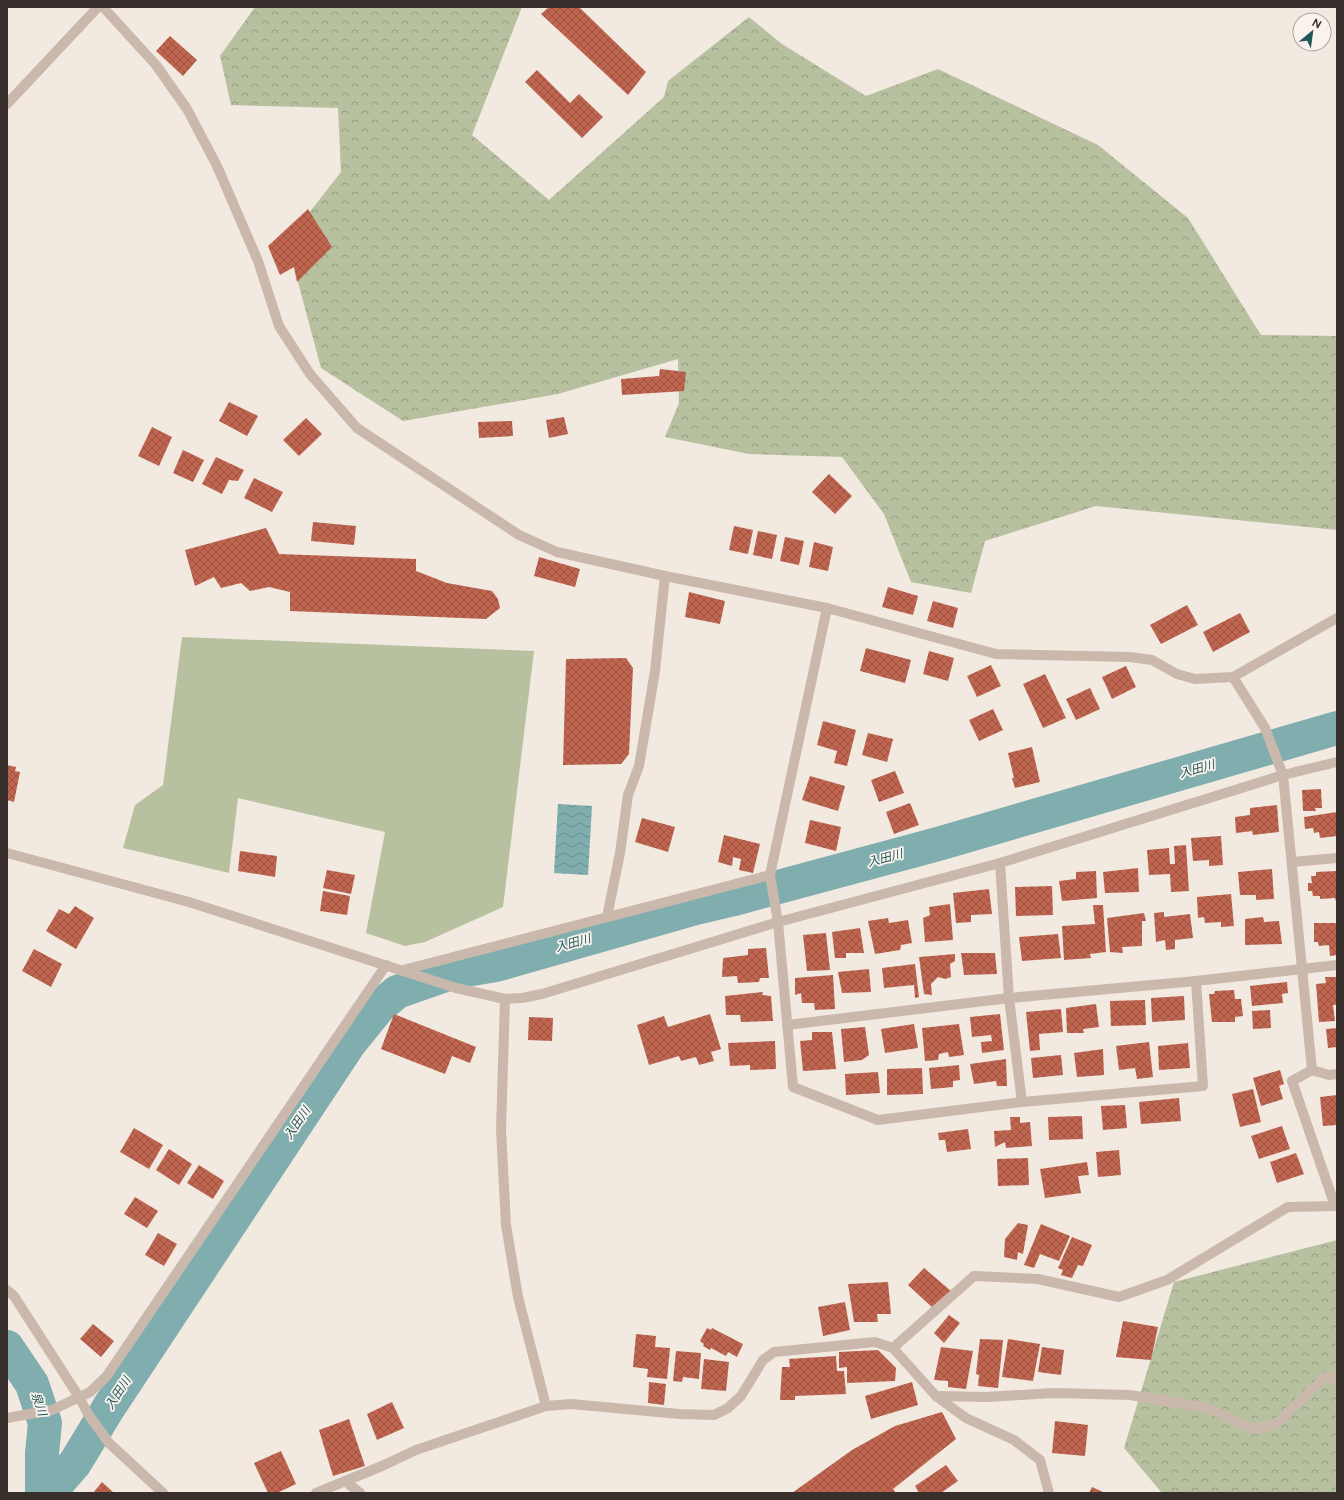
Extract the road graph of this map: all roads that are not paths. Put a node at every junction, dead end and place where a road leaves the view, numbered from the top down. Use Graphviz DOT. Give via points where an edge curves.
graph roads {
  1 [pos="98,7"];
  2 [pos="103,7"];
  3 [pos="7,104"];
  4 [pos="665,576"];
  5 [pos="827,608"];
  6 [pos="1337,618"];
  7 [pos="1234,677"];
  8 [pos="1337,762"];
  9 [pos="1283,775"];
  10 [pos="7,853"];
  11 [pos="1337,858"];
  12 [pos="1292,862"];
  13 [pos="1000,863"];
  14 [pos="770,879"];
  15 [pos="607,917"];
  16 [pos="778,922"];
  17 [pos="386,965"];
  18 [pos="1337,965"];
  19 [pos="1301,968"];
  20 [pos="403,970"];
  21 [pos="1196,981"];
  22 [pos="1009,998"];
  23 [pos="505,999"];
  24 [pos="787,1025"];
  25 [pos="1312,1070"];
  26 [pos="1337,1074"];
  27 [pos="1022,1102"];
  28 [pos="1336,1207"];
  29 [pos="7,1290"];
  30 [pos="893,1348"];
  31 [pos="1337,1381"];
  32 [pos="936,1396"];
  33 [pos="79,1397"];
  34 [pos="546,1406"];
  35 [pos="10,1418"];
  36 [pos="345,1481"];
  37 [pos="162,1493"];
  38 [pos="316,1493"];
  39 [pos="360,1493"];
  40 [pos="1049,1493"];
  1 -- 3 [label="street"];
  2 -- 4 [label="street" via="156,65 187,109 217,166 255,253 279,326 310,374 357,428 519,535 557,552"];
  4 -- 5 [label="street"];
  4 -- 15 [label="street" via="655,671 639,766 628,795"];
  5 -- 7 [label="street" via="996,654 1130,657 1152,660 1177,674 1195,679"];
  5 -- 14 [label="street"];
  6 -- 7 [label="street"];
  7 -- 9 [label="street" via="1265,728"];
  8 -- 9 [label="street"];
  9 -- 12 [label="street"];
  9 -- 13 [label="street"];
  10 -- 17 [label="street" via="189,902"];
  11 -- 12 [label="street"];
  12 -- 19 [label="street"];
  13 -- 16 [label="street"];
  13 -- 22 [label="street"];
  14 -- 15 [label="street"];
  14 -- 16 [label="street"];
  15 -- 20 [label="street"];
  16 -- 23 [label="street" via="542,994"];
  16 -- 24 [label="street"];
  17 -- 20 [label="street"];
  17 -- 33 [label="street" via="106,1377 90,1392"];
  18 -- 19 [label="street"];
  19 -- 21 [label="street"];
  19 -- 25 [label="street"];
  20 -- 23 [label="street" via="456,988"];
  21 -- 22 [label="street"];
  21 -- 27 [label="street" via="1203,1086"];
  22 -- 24 [label="street"];
  22 -- 27 [label="street"];
  23 -- 34 [label="street" via="501,1130 506,1225 518,1297"];
  24 -- 27 [label="street" via="793,1087 878,1120"];
  25 -- 26 [label="street" via="1329,1075"];
  25 -- 28 [label="street" via="1292,1082"];
  28 -- 30 [label="street" via="1288,1207 1167,1280 1119,1297 1038,1279 974,1276"];
  29 -- 33 [label="street" via="14,1296"];
  30 -- 32 [label="street"];
  30 -- 34 [label="street" via="875,1342 774,1352 763,1360 741,1396 728,1408 714,1415 571,1404"];
  31 -- 32 [label="street" via="1326,1376 1275,1425 1253,1429 1208,1408 1130,1395 1054,1393 986,1397"];
  32 -- 40 [label="street" via="966,1418 1014,1440 1040,1460"];
  33 -- 35 [label="street" via="52,1410"];
  33 -- 37 [label="street" via="109,1443"];
  34 -- 36 [label="street" via="416,1450"];
  36 -- 38 [label="street"];
  36 -- 39 [label="street"];
}
